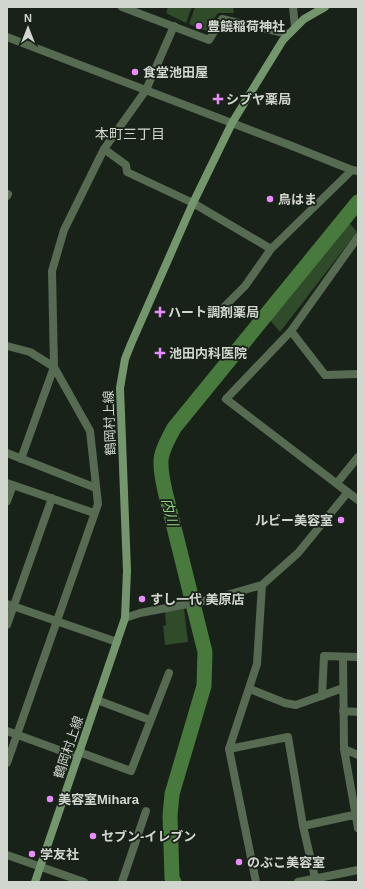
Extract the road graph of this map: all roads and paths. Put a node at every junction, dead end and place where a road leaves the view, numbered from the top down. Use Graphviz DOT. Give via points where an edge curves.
graph roads {
  1 [pos="122,7"];
  2 [pos="293,7"];
  3 [pos="325,7"];
  4 [pos="174,26"];
  5 [pos="294,27"];
  6 [pos="288,34"];
  7 [pos="7,37"];
  8 [pos="146,90"];
  9 [pos="232,123"];
  10 [pos="104,149"];
  11 [pos="355,170"];
  12 [pos="193,203"];
  13 [pos="358,237"];
  14 [pos="271,249"];
  15 [pos="219,312"];
  16 [pos="291,331"];
  17 [pos="7,346"];
  18 [pos="54,367"];
  19 [pos="358,374"];
  20 [pos="7,454"];
  21 [pos="358,457"];
  22 [pos="21,459"];
  23 [pos="337,483"];
  24 [pos="10,484"];
  25 [pos="96,488"];
  26 [pos="348,492"];
  27 [pos="52,498"];
  28 [pos="358,500"];
  29 [pos="7,501"];
  30 [pos="94,513"];
  31 [pos="262,585"];
  32 [pos="10,606"];
  33 [pos="125,618"];
  34 [pos="56,621"];
  35 [pos="7,625"];
  36 [pos="117,642"];
  37 [pos="343,657"];
  38 [pos="358,657"];
  39 [pos="169,673"];
  40 [pos="343,688"];
  41 [pos="250,689"];
  42 [pos="322,696"];
  43 [pos="97,700"];
  44 [pos="343,711"];
  45 [pos="358,712"];
  46 [pos="150,720"];
  47 [pos="7,731"];
  48 [pos="17,735"];
  49 [pos="229,749"];
  50 [pos="344,749"];
  51 [pos="78,754"];
  52 [pos="358,755"];
  53 [pos="7,763"];
  54 [pos="146,811"];
  55 [pos="357,815"];
  56 [pos="303,826"];
  57 [pos="358,828"];
  58 [pos="7,854"];
  59 [pos="40,866"];
  60 [pos="358,870"];
  61 [pos="316,880"];
  62 [pos="35,882"];
  63 [pos="84,882"];
  64 [pos="122,882"];
  65 [pos="256,882"];
  66 [pos="298,882"];
  1 -- 4 [label="street"];
  2 -- 5 [label="street"];
  3 -- 5 [label="main road, 鶴岡村上線"];
  4 -- 6 [label="street" via="209,40 222,19"];
  4 -- 8 [label="street"];
  5 -- 6 [label="main road, 鶴岡村上線"];
  6 -- 9 [label="main road, 鶴岡村上線"];
  7 -- 8 [label="street"];
  8 -- 9 [label="street"];
  8 -- 10 [label="street"];
  9 -- 11 [label="street"];
  9 -- 12 [label="main road, 鶴岡村上線"];
  10 -- 12 [label="street" via="126,165 127,172"];
  10 -- 18 [label="street" via="64,230 52,271"];
  11 -- 14 [label="street"];
  12 -- 14 [label="street"];
  12 -- 33 [label="main road, 鶴岡村上線" via="125,359 121,377 127,571"];
  13 -- 16 [label="street"];
  14 -- 15 [label="street" via="245,286"];
  16 -- 19 [label="street" via="325,375"];
  16 -- 23 [label="street" via="226,399"];
  17 -- 18 [label="street" via="30,352"];
  18 -- 22 [label="street"];
  18 -- 25 [label="street" via="90,431"];
  20 -- 22 [label="street"];
  21 -- 23 [label="street"];
  22 -- 25 [label="street"];
  23 -- 26 [label="street"];
  24 -- 27 [label="street"];
  24 -- 29 [label="street"];
  25 -- 30 [label="street" via="98,504"];
  26 -- 28 [label="street"];
  26 -- 31 [label="street" via="298,553"];
  27 -- 30 [label="street"];
  27 -- 32 [label="street"];
  30 -- 34 [label="street"];
  31 -- 33 [label="street" via="209,600"];
  31 -- 41 [label="street" via="257,664"];
  32 -- 34 [label="street"];
  32 -- 35 [label="street"];
  33 -- 36 [label="main road, 鶴岡村上線"];
  34 -- 36 [label="street"];
  34 -- 48 [label="street"];
  36 -- 43 [label="main road, 鶴岡村上線"];
  37 -- 38 [label="street"];
  37 -- 40 [label="street"];
  37 -- 42 [label="street" via="324,656"];
  39 -- 46 [label="street"];
  40 -- 42 [label="street"];
  40 -- 44 [label="street"];
  41 -- 42 [label="street" via="296,705"];
  41 -- 49 [label="street"];
  43 -- 46 [label="street"];
  43 -- 51 [label="main road, 鶴岡村上線"];
  44 -- 45 [label="street"];
  44 -- 50 [label="street"];
  46 -- 51 [label="street" via="131,770"];
  47 -- 48 [label="street"];
  48 -- 51 [label="street"];
  48 -- 53 [label="street"];
  49 -- 56 [label="street" via="288,737"];
  49 -- 65 [label="street"];
  50 -- 52 [label="street"];
  50 -- 55 [label="street"];
  51 -- 59 [label="main road, 鶴岡村上線"];
  54 -- 64 [label="street"];
  55 -- 56 [label="street"];
  55 -- 57 [label="street"];
  56 -- 61 [label="street"];
  58 -- 59 [label="street"];
  59 -- 62 [label="main road, 鶴岡村上線"];
  59 -- 63 [label="street"];
  60 -- 61 [label="street"];
  61 -- 66 [label="street"];
}
